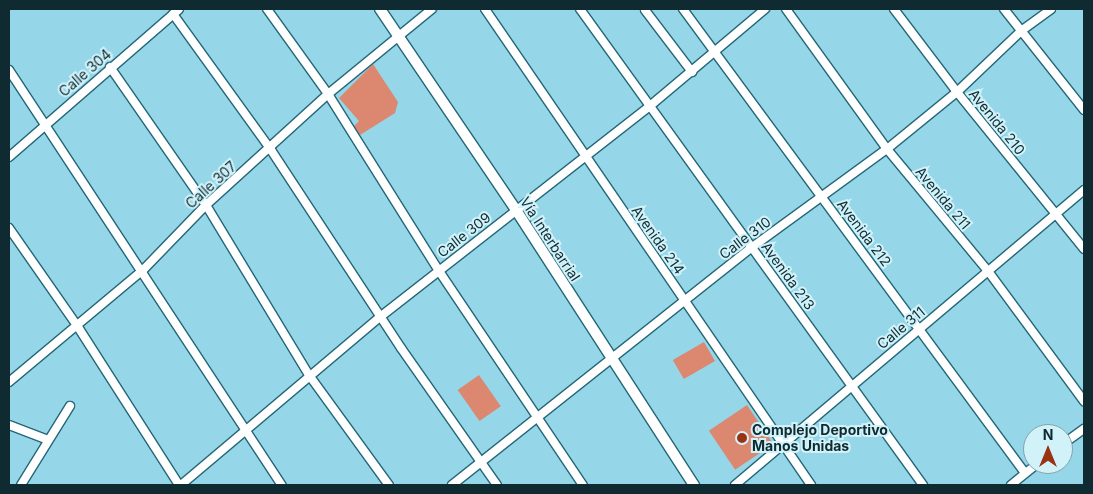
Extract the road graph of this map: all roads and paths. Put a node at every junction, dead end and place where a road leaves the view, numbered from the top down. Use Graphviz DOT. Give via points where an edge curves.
graph roads {
  1 [pos="267,9"];
  2 [pos="380,9"];
  3 [pos="432,9"];
  4 [pos="485,9"];
  5 [pos="580,9"];
  6 [pos="683,9"];
  7 [pos="765,9"];
  8 [pos="786,9"];
  9 [pos="894,9"];
  10 [pos="1004,9"];
  11 [pos="1051,9"];
  12 [pos="645,10"];
  13 [pos="176,11"];
  14 [pos="1021,31"];
  15 [pos="399,35"];
  16 [pos="717,51"];
  17 [pos="110,67"];
  18 [pos="692,72"];
  19 [pos="10,73"];
  20 [pos="957,92"];
  21 [pos="328,94"];
  22 [pos="651,105"];
  23 [pos="1084,110"];
  24 [pos="46,124"];
  25 [pos="887,149"];
  26 [pos="271,150"];
  27 [pos="584,156"];
  28 [pos="9,157"];
  29 [pos="1084,190"];
  30 [pos="822,198"];
  31 [pos="206,205"];
  32 [pos="516,210"];
  33 [pos="1055,214"];
  34 [pos="9,228"];
  35 [pos="751,248"];
  36 [pos="1084,249"];
  37 [pos="143,270"];
  38 [pos="439,271"];
  39 [pos="988,271"];
  40 [pos="685,301"];
  41 [pos="380,317"];
  42 [pos="78,327"];
  43 [pos="919,329"];
  44 [pos="610,358"];
  45 [pos="309,375"];
  46 [pos="9,382"];
  47 [pos="853,386"];
  48 [pos="1084,401"];
  49 [pos="70,406"];
  50 [pos="537,416"];
  51 [pos="9,425"];
  52 [pos="1084,429"];
  53 [pos="246,431"];
  54 [pos="1073,437"];
  55 [pos="48,440"];
  56 [pos="783,445"];
  57 [pos="482,461"];
  58 [pos="1023,470"];
  59 [pos="1024,474"];
  60 [pos="21,485"];
  61 [pos="180,485"];
  62 [pos="282,485"];
  63 [pos="389,485"];
  64 [pos="452,485"];
  65 [pos="497,485"];
  66 [pos="583,485"];
  67 [pos="694,485"];
  68 [pos="735,485"];
  69 [pos="811,485"];
  70 [pos="923,485"];
  71 [pos="1011,485"];
  1 -- 21 [label="street"];
  2 -- 15 [label="main road, Vía Interbarrial"];
  3 -- 15 [label="street, Calle 307"];
  4 -- 27 [label="street, Avenida 214"];
  5 -- 22 [label="street, Avenida 213"];
  6 -- 16 [label="street, Avenida 212"];
  7 -- 16 [label="street, Calle 309"];
  8 -- 25 [label="street, Avenida 211"];
  9 -- 20 [label="street, Avenida 210"];
  10 -- 14 [label="street"];
  11 -- 14 [label="street, Calle 310"];
  12 -- 18 [label="street"];
  13 -- 17 [label="street, Calle 304"];
  13 -- 26 [label="street"];
  14 -- 20 [label="street, Calle 310"];
  14 -- 23 [label="street"];
  15 -- 21 [label="street, Calle 307"];
  15 -- 32 [label="main road, Vía Interbarrial"];
  16 -- 18 [label="street, Calle 309"];
  16 -- 30 [label="street, Avenida 212"];
  17 -- 24 [label="street, Calle 304"];
  17 -- 31 [label="street"];
  18 -- 22 [label="street, Calle 309"];
  19 -- 24 [label="street"];
  20 -- 25 [label="street, Calle 310"];
  20 -- 33 [label="street, Avenida 210"];
  21 -- 26 [label="street, Calle 307"];
  21 -- 38 [label="street"];
  22 -- 27 [label="street, Calle 309"];
  22 -- 35 [label="street, Avenida 213"];
  24 -- 28 [label="street, Calle 304"];
  24 -- 37 [label="street"];
  25 -- 30 [label="street, Calle 310"];
  25 -- 39 [label="street, Avenida 211"];
  26 -- 31 [label="street, Calle 307"];
  26 -- 41 [label="street"];
  27 -- 32 [label="street, Calle 309"];
  27 -- 40 [label="street, Avenida 214"];
  29 -- 33 [label="street, Calle 311"];
  30 -- 35 [label="street, Calle 310"];
  30 -- 43 [label="street, Avenida 212"];
  31 -- 37 [label="street, Calle 307"];
  31 -- 45 [label="street"];
  32 -- 38 [label="street, Calle 309"];
  32 -- 44 [label="main road, Vía Interbarrial"];
  33 -- 36 [label="street, Avenida 210"];
  33 -- 39 [label="street, Calle 311"];
  34 -- 42 [label="street"];
  35 -- 40 [label="street, Calle 310"];
  35 -- 47 [label="street, Avenida 213"];
  37 -- 42 [label="street, Calle 307"];
  37 -- 53 [label="street"];
  38 -- 41 [label="street, Calle 309"];
  38 -- 50 [label="street"];
  39 -- 43 [label="street, Calle 311"];
  39 -- 48 [label="street, Avenida 211"];
  40 -- 44 [label="street, Calle 310"];
  40 -- 56 [label="street, Avenida 214"];
  41 -- 45 [label="street, Calle 309"];
  41 -- 57 [label="street"];
  42 -- 46 [label="street, Calle 307"];
  42 -- 61 [label="street"];
  43 -- 47 [label="street, Calle 311"];
  43 -- 58 [label="street, Avenida 212"];
  44 -- 50 [label="street, Calle 310"];
  44 -- 67 [label="main road, Vía Interbarrial"];
  45 -- 53 [label="street, Calle 309"];
  45 -- 63 [label="street"];
  47 -- 56 [label="street, Calle 311"];
  47 -- 70 [label="street, Avenida 213"];
  49 -- 55 [label="street"];
  50 -- 57 [label="street, Calle 310"];
  50 -- 66 [label="street"];
  51 -- 55 [label="street"];
  52 -- 54 [label="street"];
  53 -- 61 [label="street, Calle 309"];
  53 -- 62 [label="street"];
  55 -- 60 [label="street"];
  56 -- 68 [label="street, Calle 311"];
  56 -- 69 [label="street, Avenida 214"];
  57 -- 64 [label="street, Calle 310"];
  57 -- 65 [label="street"];
  59 -- 71 [label="street"];
}
